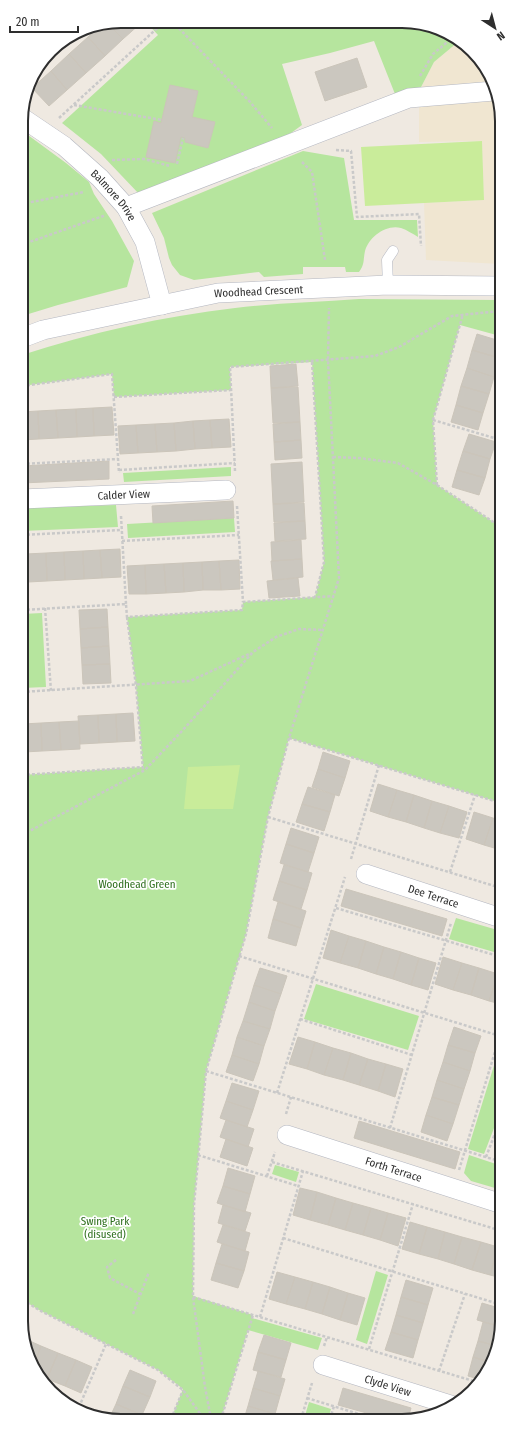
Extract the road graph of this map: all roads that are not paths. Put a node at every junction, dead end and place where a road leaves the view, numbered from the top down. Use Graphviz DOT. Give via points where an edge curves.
graph roads {
  1 [pos="490,91"];
  2 [pos="28,122"];
  3 [pos="126,207"];
  4 [pos="393,251"];
  5 [pos="388,285"];
  6 [pos="495,286"];
  7 [pos="162,305"];
  8 [pos="28,336"];
  9 [pos="233,490"];
  10 [pos="28,499"];
  11 [pos="366,874"];
  12 [pos="495,916"];
  13 [pos="286,1135"];
  14 [pos="495,1202"];
  15 [pos="323,1365"];
  16 [pos="444,1403"];
  1 -- 3 [label="street" via="409,98"];
  2 -- 3 [label="street, Balmore Drive" via="64,146"];
  3 -- 7 [label="street, Balmore Drive" via="145,242"];
  4 -- 5 [label="lane" via="387,260"];
  5 -- 6 [label="street, Woodhead Crescent"];
  5 -- 7 [label="street, Woodhead Crescent" via="218,293"];
  7 -- 8 [label="street, Woodhead Crescent" via="43,330"];
  9 -- 10 [label="street, Calder View"];
  11 -- 12 [label="street, Dee Terrace"];
  13 -- 14 [label="street, Forth Terrace"];
  15 -- 16 [label="street, Clyde View"];
}
